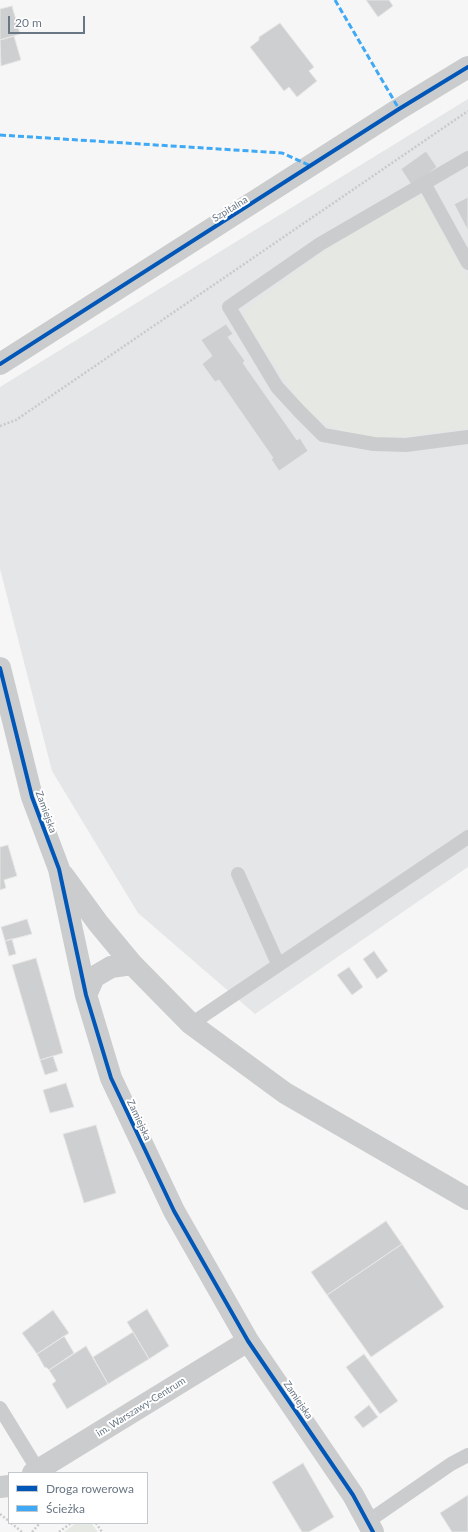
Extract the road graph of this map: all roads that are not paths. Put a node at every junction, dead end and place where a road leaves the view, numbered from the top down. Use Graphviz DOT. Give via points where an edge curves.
graph roads {
  1 [pos="468,67"];
  2 [pos="468,158"];
  3 [pos="424,183"];
  4 [pos="468,263"];
  5 [pos="0,364"];
  6 [pos="468,437"];
  7 [pos="0,668"];
  8 [pos="468,837"];
  9 [pos="59,869"];
  10 [pos="238,874"];
  11 [pos="132,964"];
  12 [pos="278,964"];
  13 [pos="86,995"];
  14 [pos="190,1024"];
  15 [pos="468,1199"];
  16 [pos="248,1341"];
  17 [pos="0,1408"];
  18 [pos="468,1455"];
  19 [pos="36,1471"];
  20 [pos="370,1527"];
  1 -- 5 [label="street, Szpitalna"];
  2 -- 3 [label="lane"];
  3 -- 4 [label="lane"];
  3 -- 6 [label="lane" via="320,244 229,307 277,387 323,435 374,444 406,444"];
  7 -- 9 [label="street, Zamiejska" via="32,797"];
  8 -- 12 [label="lane"];
  9 -- 11 [label="street"];
  9 -- 13 [label="street, Zamiejska"];
  10 -- 12 [label="lane"];
  11 -- 13 [label="street" via="111,967 94,977"];
  11 -- 14 [label="street"];
  12 -- 14 [label="lane"];
  13 -- 16 [label="street, Zamiejska" via="117,1092 174,1211"];
  14 -- 15 [label="street" via="285,1093"];
  16 -- 19 [label="street, im. Warszawy-Centrum"];
  16 -- 20 [label="street, Zamiejska" via="353,1495"];
  17 -- 19 [label="lane"];
  18 -- 20 [label="lane" via="451,1464"];
}
